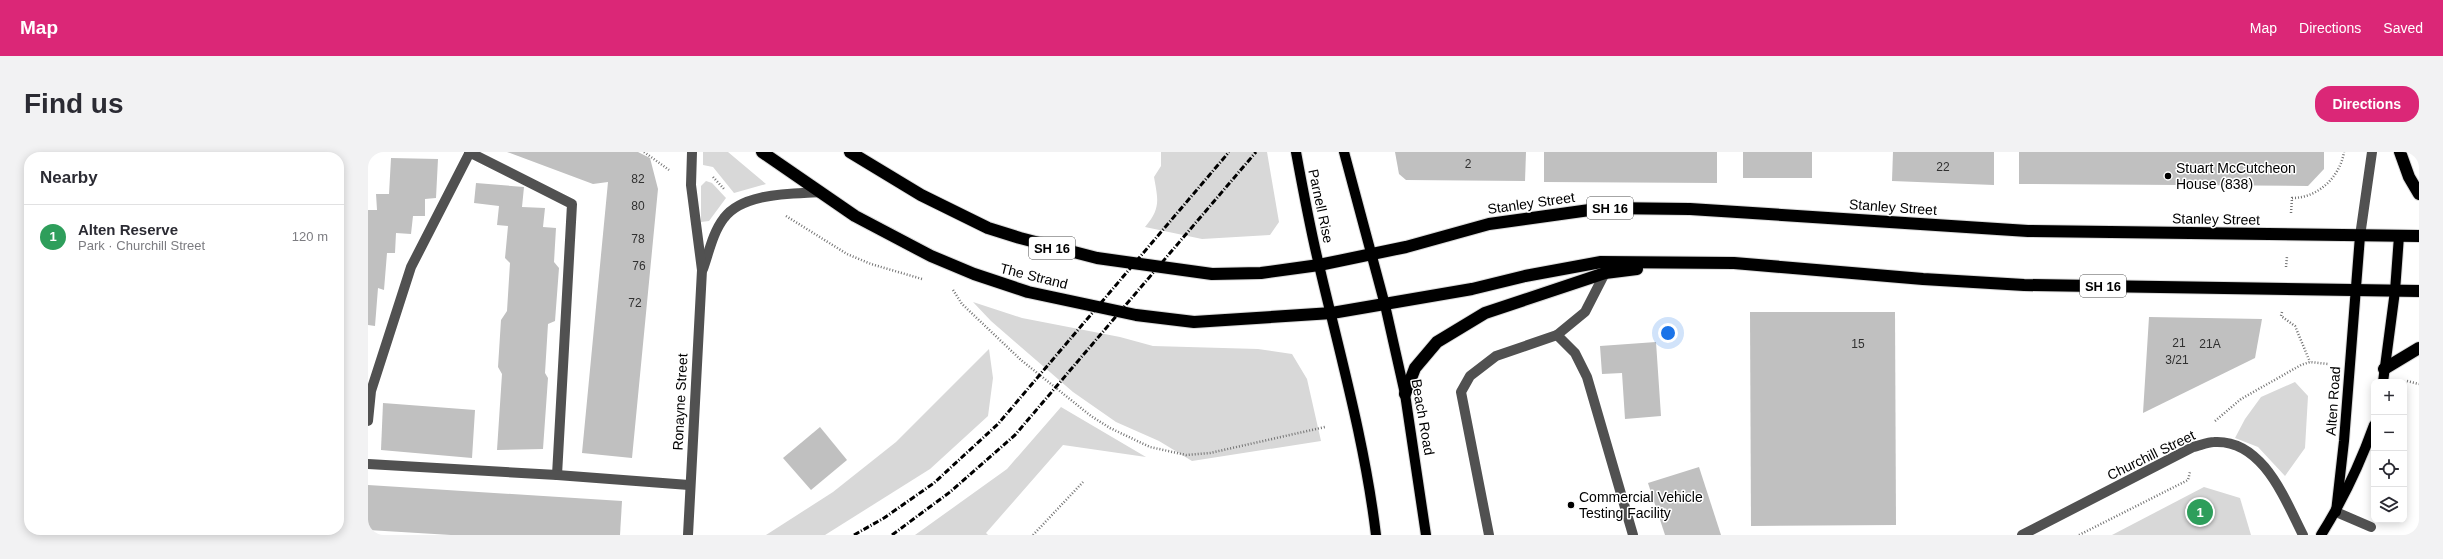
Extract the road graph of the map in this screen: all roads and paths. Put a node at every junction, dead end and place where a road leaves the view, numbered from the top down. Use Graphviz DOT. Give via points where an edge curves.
graph roads {
  1 [pos="470,152"];
  2 [pos="644,152"];
  3 [pos="692,152"];
  4 [pos="762,152"];
  5 [pos="850,152"];
  6 [pos="1296,152"];
  7 [pos="1344,152"];
  8 [pos="2344,152"];
  9 [pos="2372,152"];
  10 [pos="2400,152"];
  11 [pos="673,171"];
  12 [pos="707,175"];
  13 [pos="821,192"];
  14 [pos="2419,194"];
  15 [pos="730,196"];
  16 [pos="780,214"];
  17 [pos="2289,235"];
  18 [pos="2360,236"];
  19 [pos="2399,236"];
  20 [pos="2419,236"];
  21 [pos="1371,255"];
  22 [pos="1682,262"];
  23 [pos="1319,265"];
  24 [pos="702,270"];
  25 [pos="1605,273"];
  26 [pos="925,279"];
  27 [pos="952,289"];
  28 [pos="2284,290"];
  29 [pos="2356,291"];
  30 [pos="2395,291"];
  31 [pos="2419,291"];
  32 [pos="1385,305"];
  33 [pos="1332,313"];
  34 [pos="1557,334"];
  35 [pos="2419,348"];
  36 [pos="2310,362"];
  37 [pos="2323,363"];
  38 [pos="2384,369"];
  39 [pos="2383,379"];
  40 [pos="2412,382"];
  41 [pos="2419,384"];
  42 [pos="1405,394"];
  43 [pos="368,421"];
  44 [pos="2208,426"];
  45 [pos="1325,427"];
  46 [pos="2371,433"];
  47 [pos="368,464"];
  48 [pos="557,475"];
  49 [pos="2188,480"];
  50 [pos="1083,482"];
  51 [pos="689,485"];
  52 [pos="2336,512"];
  53 [pos="2371,526"];
  54 [pos="688,535"];
  55 [pos="1033,535"];
  56 [pos="1376,535"];
  57 [pos="1426,535"];
  58 [pos="1489,535"];
  59 [pos="1633,535"];
  60 [pos="2022,535"];
  61 [pos="2080,535"];
  62 [pos="2303,535"];
  63 [pos="2321,535"];
  1 -- 43 [label="street" via="411,267 371,391"];
  1 -- 48 [label="street" via="572,204"];
  2 -- 11 [label="path"];
  3 -- 24 [label="street, Ronayne Street" via="691,185"];
  4 -- 13 [label="highway, The Strand / SH 16"];
  5 -- 23 [label="highway, SH 16" via="921,196 988,228 1043,246 1097,258 1212,274 1261,273"];
  6 -- 23 [label="main road, Parnell Rise"];
  7 -- 21 [label="main road"];
  8 -- 17 [label="path" via="2342,165 2322,189 2301,198 2292,198"];
  9 -- 18 [label="street"];
  10 -- 14 [label="highway" via="2409,177"];
  12 -- 15 [label="path" via="713,177"];
  13 -- 24 [label="street, Ronayne Street" via="761,197 732,210 719,226"];
  13 -- 33 [label="highway, The Strand / SH 16" via="855,216 931,256 998,284 1028,292 1136,315 1194,322"];
  16 -- 26 [label="path" via="848,254 871,264"];
  17 -- 18 [label="highway, Stanley Street / SH 16"];
  17 -- 21 [label="highway, Stanley Street / SH 16" via="2028,231 1698,210 1604,208 1490,224"];
  17 -- 28 [label="path"];
  18 -- 19 [label="highway, Stanley Street / SH 16"];
  18 -- 29 [label="main road, Alten Road"];
  19 -- 20 [label="highway, Stanley Street / SH 16"];
  19 -- 30 [label="main road"];
  21 -- 23 [label="highway, SH 16"];
  21 -- 32 [label="main road, Beach Road"];
  22 -- 25 [label="highway"];
  22 -- 28 [label="highway, SH 16" via="1734,263 2024,285"];
  22 -- 32 [label="highway, SH 16" via="1601,262"];
  23 -- 33 [label="main road, Parnell Rise"];
  24 -- 51 [label="street, Ronayne Street"];
  25 -- 34 [label="street" via="1585,312"];
  25 -- 42 [label="highway" via="1485,313 1448,333 1415,368"];
  27 -- 45 [label="path" via="962,304 1022,360 1091,416 1110,428 1150,446 1186,455 1210,453"];
  28 -- 29 [label="highway, SH 16"];
  28 -- 36 [label="path" via="2281,316 2295,326"];
  29 -- 30 [label="highway, SH 16"];
  29 -- 52 [label="main road, Alten Road"];
  30 -- 31 [label="highway, SH 16"];
  30 -- 38 [label="main road"];
  32 -- 33 [label="highway, SH 16"];
  32 -- 42 [label="main road, Beach Road"];
  33 -- 56 [label="main road" via="1357,420"];
  34 -- 58 [label="street" via="1496,356 1470,376 1461,392"];
  34 -- 59 [label="street" via="1575,353 1587,377"];
  35 -- 38 [label="highway"];
  36 -- 37 [label="path"];
  36 -- 44 [label="path" via="2241,399"];
  38 -- 39 [label="main road"];
  40 -- 41 [label="path"];
  42 -- 57 [label="main road, Beach Road" via="1416,454"];
  46 -- 52 [label="main road, Alten Road"];
  47 -- 48 [label="street"];
  48 -- 51 [label="street"];
  49 -- 61 [label="path"];
  50 -- 55 [label="path"];
  51 -- 54 [label="street, Ronayne Street"];
  52 -- 53 [label="street"];
  52 -- 63 [label="main road, Alten Road"];
  60 -- 62 [label="street, Churchill Street" via="2193,448 2214,442 2230,444 2250,454 2266,469"];
}
